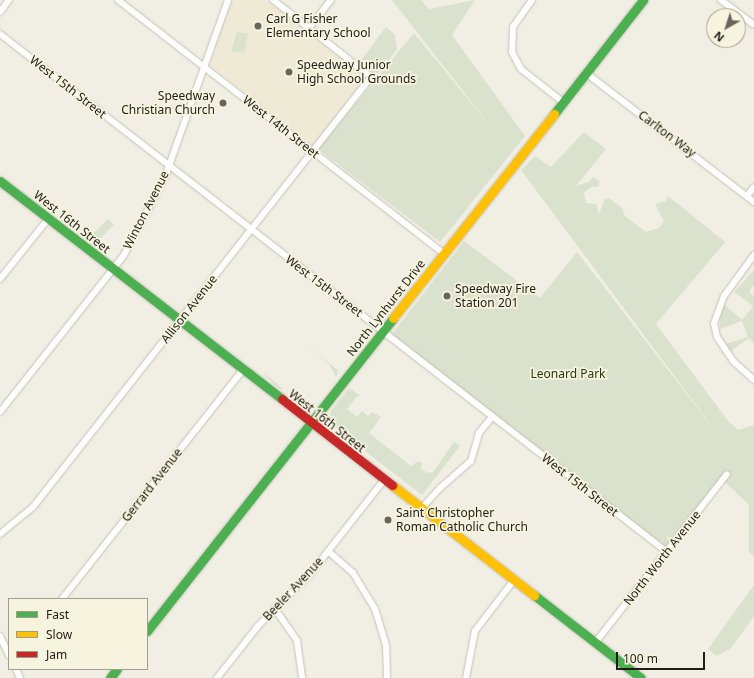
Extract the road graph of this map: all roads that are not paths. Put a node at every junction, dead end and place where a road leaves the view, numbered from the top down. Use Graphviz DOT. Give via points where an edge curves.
graph roads {
  1 [pos="9,0"];
  2 [pos="118,0"];
  3 [pos="228,0"];
  4 [pos="273,0"];
  5 [pos="331,0"];
  6 [pos="532,0"];
  7 [pos="643,0"];
  8 [pos="721,0"];
  9 [pos="0,12"];
  10 [pos="754,25"];
  11 [pos="309,28"];
  12 [pos="0,34"];
  13 [pos="204,67"];
  14 [pos="586,73"];
  15 [pos="563,102"];
  16 [pos="312,152"];
  17 [pos="169,166"];
  18 [pos="0,181"];
  19 [pos="754,187"];
  20 [pos="747,196"];
  21 [pos="754,202"];
  22 [pos="48,219"];
  23 [pos="250,230"];
  24 [pos="444,254"];
  25 [pos="754,258"];
  26 [pos="113,269"];
  27 [pos="0,279"];
  28 [pos="180,321"];
  29 [pos="383,331"];
  30 [pos="242,370"];
  31 [pos="754,380"];
  32 [pos="0,412"];
  33 [pos="492,417"];
  34 [pos="310,424"];
  35 [pos="727,474"];
  36 [pos="384,480"];
  37 [pos="422,509"];
  38 [pos="0,534"];
  39 [pos="328,551"];
  40 [pos="667,552"];
  41 [pos="514,580"];
  42 [pos="63,598"];
  43 [pos="275,609"];
  44 [pos="148,630"];
  45 [pos="1,638"];
  46 [pos="595,643"];
  47 [pos="8,653"];
  48 [pos="116,670"];
  49 [pos="110,678"];
  50 [pos="217,678"];
  51 [pos="302,678"];
  52 [pos="387,678"];
  53 [pos="466,678"];
  54 [pos="641,678"];
  1 -- 9 [label="street"];
  2 -- 13 [label="street, West 14th Street"];
  3 -- 13 [label="street, Winton Avenue"];
  4 -- 11 [label="street"];
  5 -- 11 [label="street"];
  6 -- 15 [label="street" via="513,27 512,52 521,69"];
  7 -- 14 [label="main road, North Lynhurst Drive"];
  8 -- 10 [label="street"];
  11 -- 16 [label="street, Allison Avenue" via="371,77"];
  12 -- 17 [label="street, West 15th Street"];
  13 -- 16 [label="street, West 14th Street"];
  13 -- 17 [label="street, Winton Avenue"];
  14 -- 15 [label="main road, North Lynhurst Drive"];
  14 -- 20 [label="street, Carlton Way"];
  15 -- 24 [label="main road, North Lynhurst Drive"];
  16 -- 23 [label="street, Allison Avenue"];
  16 -- 24 [label="street, West 14th Street"];
  17 -- 23 [label="street, West 15th Street"];
  17 -- 26 [label="street, Winton Avenue"];
  18 -- 22 [label="main road, West 16th Street"];
  19 -- 20 [label="street"];
  20 -- 21 [label="street, Carlton Way"];
  22 -- 26 [label="main road, West 16th Street"];
  22 -- 27 [label="street"];
  23 -- 28 [label="street, Allison Avenue"];
  23 -- 29 [label="street, West 15th Street"];
  24 -- 29 [label="main road, North Lynhurst Drive"];
  25 -- 31 [label="street" via="724,296 714,323 718,337 734,362"];
  26 -- 28 [label="main road, West 16th Street"];
  26 -- 32 [label="street, Winton Avenue"];
  28 -- 30 [label="main road, West 16th Street"];
  28 -- 38 [label="street, Allison Avenue" via="33,507"];
  29 -- 33 [label="street, West 15th Street"];
  29 -- 34 [label="main road, North Lynhurst Drive"];
  30 -- 34 [label="main road, West 16th Street"];
  30 -- 42 [label="street, Gerrard Avenue"];
  33 -- 37 [label="street" via="479,433 471,461 440,488"];
  33 -- 40 [label="street, West 15th Street"];
  34 -- 36 [label="main road, West 16th Street"];
  34 -- 44 [label="main road, North Lynhurst Drive"];
  35 -- 40 [label="street, North Worth Avenue"];
  36 -- 37 [label="main road, West 16th Street"];
  36 -- 39 [label="street, Beeler Avenue"];
  37 -- 41 [label="main road, West 16th Street"];
  39 -- 43 [label="street, Beeler Avenue"];
  39 -- 52 [label="street" via="353,573 375,609 386,646"];
  40 -- 46 [label="street, North Worth Avenue"];
  41 -- 46 [label="main road, West 16th Street"];
  41 -- 53 [label="street" via="475,631"];
  43 -- 50 [label="street, Beeler Avenue"];
  43 -- 51 [label="street" via="297,641"];
  45 -- 47 [label="street"];
  46 -- 54 [label="main road, West 16th Street"];
  48 -- 49 [label="main road"];
}
